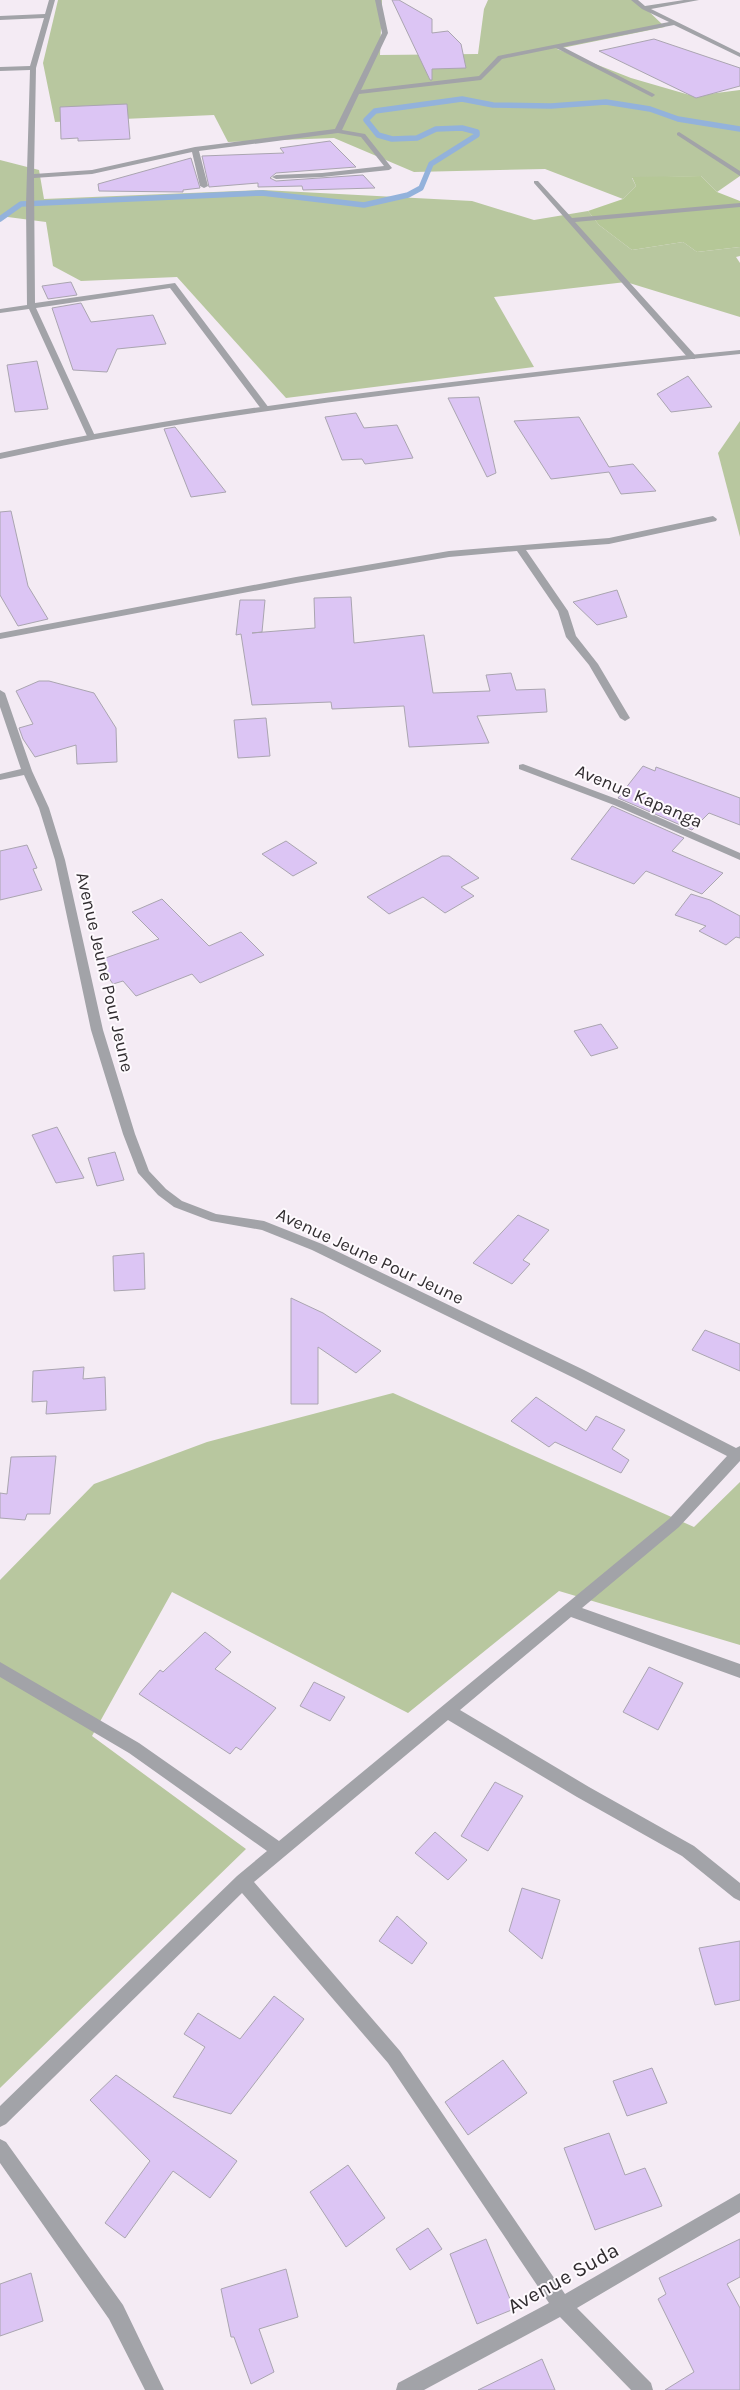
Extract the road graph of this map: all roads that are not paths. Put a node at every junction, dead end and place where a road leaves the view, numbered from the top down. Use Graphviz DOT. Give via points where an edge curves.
graph roads {
  1 [pos="52,0"];
  2 [pos="378,0"];
  3 [pos="634,0"];
  4 [pos="696,0"];
  5 [pos="644,8"];
  6 [pos="48,16"];
  7 [pos="0,18"];
  8 [pos="674,23"];
  9 [pos="557,46"];
  10 [pos="740,55"];
  11 [pos="33,68"];
  12 [pos="0,69"];
  13 [pos="357,92"];
  14 [pos="652,95"];
  15 [pos="338,131"];
  16 [pos="679,134"];
  17 [pos="195,149"];
  18 [pos="740,174"];
  19 [pos="32,176"];
  20 [pos="276,177"];
  21 [pos="536,182"];
  22 [pos="204,186"];
  23 [pos="740,205"];
  24 [pos="570,220"];
  25 [pos="31,306"];
  26 [pos="0,311"];
  27 [pos="740,352"];
  28 [pos="692,357"];
  29 [pos="266,408"];
  30 [pos="90,436"];
  31 [pos="0,456"];
  32 [pos="714,519"];
  33 [pos="519,547"];
  34 [pos="0,636"];
  35 [pos="0,693"];
  36 [pos="625,718"];
  37 [pos="523,767"];
  38 [pos="27,771"];
  39 [pos="0,777"];
  40 [pos="740,857"];
  41 [pos="739,1454"];
  42 [pos="569,1610"];
  43 [pos="0,1669"];
  44 [pos="740,1671"];
  45 [pos="447,1711"];
  46 [pos="280,1850"];
  47 [pos="242,1881"];
  48 [pos="740,1893"];
  49 [pos="0,2118"];
  50 [pos="0,2148"];
  51 [pos="740,2202"];
  52 [pos="562,2306"];
  53 [pos="155,2390"];
  54 [pos="405,2390"];
  55 [pos="644,2390"];
  1 -- 6 [label="street"];
  2 -- 13 [label="street" via="385,33"];
  3 -- 5 [label="street"];
  4 -- 5 [label="street"];
  5 -- 8 [label="street"];
  6 -- 7 [label="street"];
  6 -- 11 [label="street"];
  8 -- 9 [label="street"];
  8 -- 10 [label="street"];
  9 -- 13 [label="street" via="500,57 481,78"];
  9 -- 14 [label="street"];
  11 -- 12 [label="street"];
  11 -- 19 [label="street"];
  13 -- 15 [label="street"];
  15 -- 17 [label="street"];
  15 -- 20 [label="street" via="363,135 389,168"];
  16 -- 18 [label="street"];
  17 -- 19 [label="street" via="92,172"];
  17 -- 22 [label="street"];
  19 -- 25 [label="street"];
  21 -- 24 [label="street"];
  23 -- 24 [label="street"];
  24 -- 28 [label="street"];
  25 -- 26 [label="street"];
  25 -- 29 [label="street" via="172,285"];
  25 -- 30 [label="street"];
  27 -- 28 [label="street"];
  28 -- 29 [label="street"];
  29 -- 30 [label="street"];
  30 -- 31 [label="street"];
  32 -- 33 [label="street" via="609,541"];
  33 -- 34 [label="street" via="449,554 296,580"];
  33 -- 36 [label="street" via="563,611 571,637 593,664"];
  35 -- 38 [label="street, Avenue Jeune Pour Jeune"];
  37 -- 40 [label="street, Avenue Kapanga" via="618,803"];
  38 -- 39 [label="street"];
  38 -- 41 [label="street, Avenue Jeune Pour Jeune" via="44,808 60,860 97,1030 129,1134 144,1173 162,1192 178,1204 215,1218 264,1226 317,1247"];
  41 -- 42 [label="street" via="674,1523"];
  42 -- 44 [label="street"];
  42 -- 45 [label="street"];
  43 -- 46 [label="street" via="134,1748"];
  45 -- 46 [label="street"];
  45 -- 48 [label="street" via="688,1851"];
  46 -- 47 [label="street"];
  47 -- 49 [label="street"];
  47 -- 52 [label="street" via="394,2057"];
  50 -- 53 [label="street" via="116,2312"];
  51 -- 52 [label="street, Avenue Suda"];
  52 -- 54 [label="street, Avenue Suda"];
  52 -- 55 [label="street"];
}
